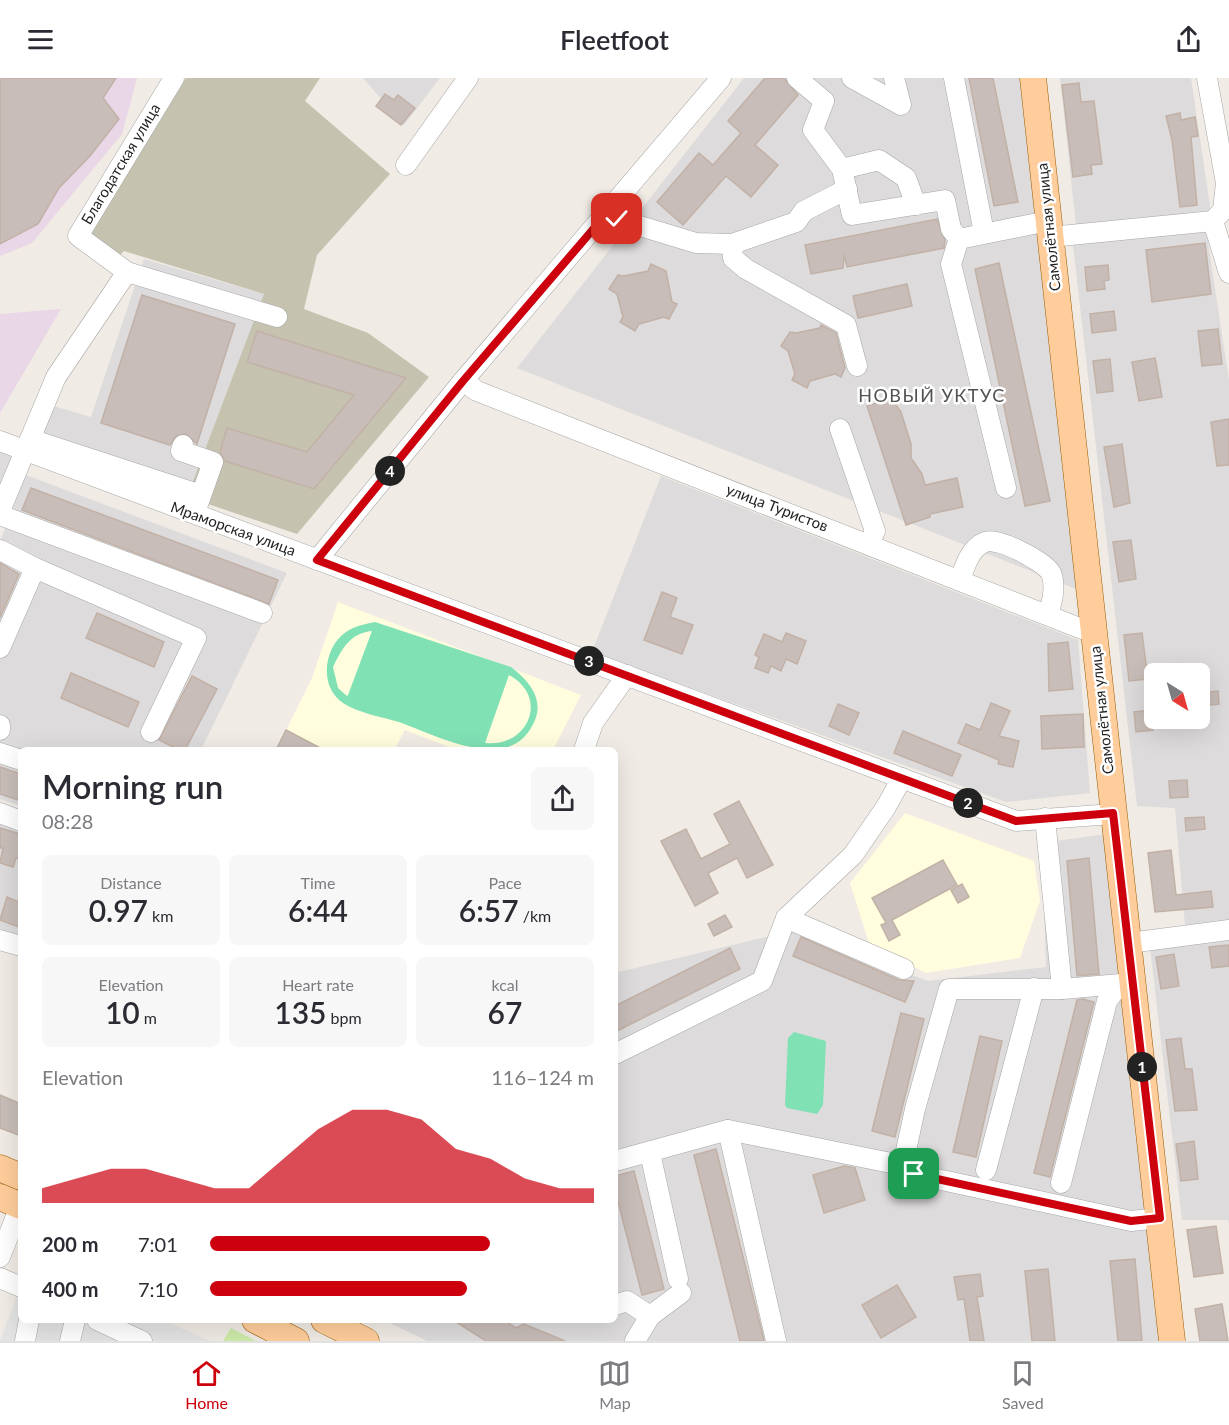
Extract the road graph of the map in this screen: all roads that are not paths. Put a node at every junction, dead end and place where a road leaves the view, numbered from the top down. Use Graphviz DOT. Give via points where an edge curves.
graph roads {
  1 [pos="174,78"];
  2 [pos="468,78"];
  3 [pos="721,78"];
  4 [pos="797,78"];
  5 [pos="853,78"];
  6 [pos="894,78"];
  7 [pos="954,78"];
  8 [pos="1033,78"];
  9 [pos="1207,78"];
  10 [pos="406,165"];
  11 [pos="842,169"];
  12 [pos="847,189"];
  13 [pos="916,205"];
  14 [pos="608,212"];
  15 [pos="1213,221"];
  16 [pos="1049,229"];
  17 [pos="984,233"];
  18 [pos="959,239"];
  19 [pos="732,244"];
  20 [pos="127,272"];
  21 [pos="1229,273"];
  22 [pos="277,317"];
  23 [pos="857,366"];
  24 [pos="463,381"];
  25 [pos="840,429"];
  26 [pos="0,441"];
  27 [pos="183,445"];
  28 [pos="28,446"];
  29 [pos="1006,488"];
  30 [pos="201,495"];
  31 [pos="0,513"];
  32 [pos="195,515"];
  33 [pos="869,544"];
  34 [pos="0,550"];
  35 [pos="317,560"];
  36 [pos="35,568"];
  37 [pos="960,580"];
  38 [pos="262,613"];
  39 [pos="1048,615"];
  40 [pos="1093,628"];
  41 [pos="0,648"];
  42 [pos="627,675"];
  43 [pos="0,725"];
  44 [pos="0,730"];
  45 [pos="151,732"];
  46 [pos="585,747"];
  47 [pos="0,753"];
  48 [pos="18,759"];
  49 [pos="902,778"];
  50 [pos="0,813"];
  51 [pos="1113,813"];
  52 [pos="1045,818"];
  53 [pos="18,820"];
  54 [pos="786,918"];
  55 [pos="1229,930"];
  56 [pos="0,940"];
  57 [pos="1129,943"];
  58 [pos="18,945"];
  59 [pos="904,969"];
  60 [pos="1126,984"];
  61 [pos="1034,988"];
  62 [pos="1062,989"];
  63 [pos="618,1053"];
  64 [pos="728,1130"];
  65 [pos="650,1153"];
  66 [pos="905,1155"];
  67 [pos="618,1160"];
  68 [pos="0,1168"];
  69 [pos="986,1170"];
  70 [pos="18,1176"];
  71 [pos="1061,1183"];
  72 [pos="0,1197"];
  73 [pos="18,1204"];
  74 [pos="18,1212"];
  75 [pos="1160,1218"];
  76 [pos="0,1257"];
  77 [pos="0,1278"];
  78 [pos="18,1286"];
  79 [pos="618,1304"];
  80 [pos="650,1316"];
  81 [pos="28,1323"];
  82 [pos="74,1323"];
  83 [pos="103,1323"];
  84 [pos="261,1323"];
  85 [pos="330,1323"];
  86 [pos="25,1341"];
  87 [pos="70,1341"];
  88 [pos="142,1341"];
  89 [pos="296,1341"];
  90 [pos="366,1341"];
  91 [pos="635,1341"];
  92 [pos="776,1341"];
  93 [pos="1172,1341"];
  1 -- 20 [label="street, Благодатская улица" via="78,236"];
  2 -- 10 [label="street"];
  3 -- 14 [label="street"];
  4 -- 11 [label="street" via="824,101 813,130"];
  5 -- 6 [label="street" via="901,105"];
  7 -- 17 [label="street"];
  8 -- 16 [label="main road, Самолётная улица"];
  9 -- 15 [label="street" via="1226,183 1223,210"];
  11 -- 12 [label="street"];
  11 -- 13 [label="street" via="879,160 906,178"];
  12 -- 13 [label="street" via="852,215"];
  12 -- 19 [label="street" via="804,211 796,222"];
  13 -- 18 [label="street" via="945,200 951,229"];
  14 -- 19 [label="street" via="617,219 696,243"];
  14 -- 24 [label="street"];
  15 -- 16 [label="street"];
  15 -- 21 [label="street"];
  16 -- 17 [label="street"];
  16 -- 40 [label="main road, Самолётная улица"];
  17 -- 18 [label="street"];
  18 -- 29 [label="street" via="951,264"];
  19 -- 23 [label="street" via="734,258 746,269 846,325"];
  20 -- 22 [label="street"];
  20 -- 28 [label="street" via="56,377"];
  24 -- 33 [label="street, улица Туристов" via="477,391"];
  24 -- 35 [label="street"];
  25 -- 33 [label="street" via="875,531"];
  26 -- 28 [label="street, Мраморская улица"];
  27 -- 30 [label="street" via="181,451 213,462"];
  28 -- 30 [label="street"];
  28 -- 31 [label="street"];
  28 -- 32 [label="street, Мраморская улица"];
  30 -- 32 [label="street"];
  31 -- 38 [label="street"];
  32 -- 35 [label="street, Мраморская улица"];
  33 -- 37 [label="street, улица Туристов"];
  34 -- 36 [label="street"];
  35 -- 42 [label="street, Мраморская улица"];
  36 -- 41 [label="street"];
  36 -- 45 [label="street" via="196,638"];
  37 -- 39 [label="street, улица Туристов"];
  37 -- 39 [label="street" via="971,554 985,542 995,541 1044,564 1052,576 1053,600"];
  39 -- 40 [label="street, улица Туристов" via="1082,629"];
  40 -- 51 [label="main road, Самолётная улица"];
  42 -- 46 [label="street" via="593,723"];
  42 -- 49 [label="street, Мраморская улица"];
  43 -- 44 [label="street"];
  47 -- 48 [label="street"];
  49 -- 52 [label="street, Мраморская улица" via="1016,821"];
  49 -- 54 [label="street" via="853,855"];
  50 -- 53 [label="street"];
  51 -- 52 [label="street, Мраморская улица"];
  51 -- 57 [label="main road, Самолётная улица"];
  52 -- 62 [label="street"];
  54 -- 59 [label="street"];
  54 -- 63 [label="street" via="762,981"];
  55 -- 57 [label="street"];
  56 -- 58 [label="street"];
  57 -- 60 [label="main road, Самолётная улица"];
  60 -- 62 [label="street"];
  60 -- 71 [label="street" via="1107,1001"];
  60 -- 75 [label="main road, Самолётная улица"];
  61 -- 62 [label="street"];
  61 -- 66 [label="street" via="949,989"];
  61 -- 69 [label="street"];
  64 -- 65 [label="street"];
  64 -- 75 [label="street" via="891,1163 914,1174 1131,1221"];
  64 -- 92 [label="street"];
  65 -- 67 [label="street"];
  65 -- 80 [label="street" via="679,1286"];
  68 -- 70 [label="main road"];
  72 -- 73 [label="main road"];
  74 -- 76 [label="street"];
  75 -- 93 [label="main road, Самолётная улица"];
  77 -- 78 [label="street"];
  79 -- 80 [label="street" via="627,1301"];
  80 -- 91 [label="street"];
  81 -- 86 [label="street"];
  82 -- 87 [label="street"];
  83 -- 88 [label="street"];
  84 -- 89 [label="main road"];
  85 -- 90 [label="main road"];
}
